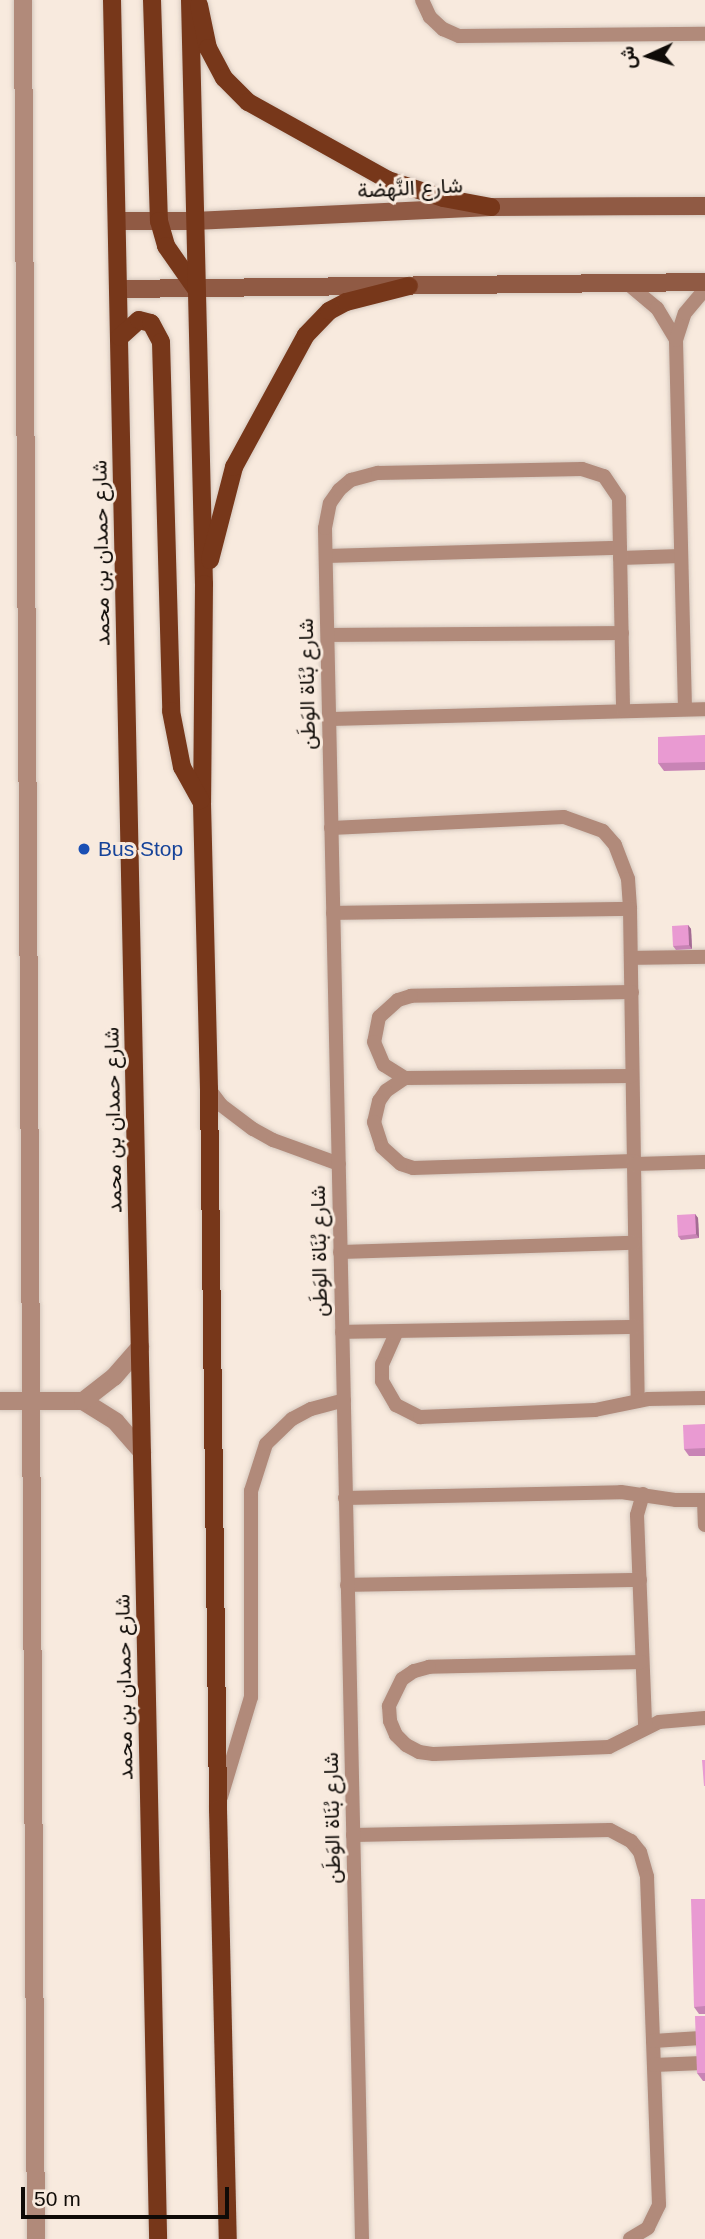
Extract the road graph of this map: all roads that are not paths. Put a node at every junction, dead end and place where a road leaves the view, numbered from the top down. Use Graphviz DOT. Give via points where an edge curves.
graph roads {
  1 [pos="23,0"];
  2 [pos="113,0"];
  3 [pos="152,0"];
  4 [pos="190,0"];
  5 [pos="198,0"];
  6 [pos="422,0"];
  7 [pos="705,34"];
  8 [pos="705,206"];
  9 [pos="491,207"];
  10 [pos="117,221"];
  11 [pos="159,221"];
  12 [pos="194,221"];
  13 [pos="705,282"];
  14 [pos="628,284"];
  15 [pos="409,286"];
  16 [pos="119,289"];
  17 [pos="195,289"];
  18 [pos="705,289"];
  19 [pos="120,337"];
  20 [pos="676,340"];
  21 [pos="620,553"];
  22 [pos="326,556"];
  23 [pos="681,556"];
  24 [pos="204,584"];
  25 [pos="622,634"];
  26 [pos="328,635"];
  27 [pos="685,709"];
  28 [pos="705,709"];
  29 [pos="624,711"];
  30 [pos="329,719"];
  31 [pos="202,803"];
  32 [pos="331,828"];
  33 [pos="630,909"];
  34 [pos="333,913"];
  35 [pos="705,957"];
  36 [pos="631,958"];
  37 [pos="632,992"];
  38 [pos="632,1076"];
  39 [pos="405,1078"];
  40 [pos="209,1089"];
  41 [pos="705,1162"];
  42 [pos="634,1163"];
  43 [pos="339,1164"];
  44 [pos="634,1243"];
  45 [pos="340,1252"];
  46 [pos="636,1327"];
  47 [pos="397,1331"];
  48 [pos="342,1332"];
  49 [pos="140,1347"];
  50 [pos="705,1398"];
  51 [pos="344,1400"];
  52 [pos="0,1401"];
  53 [pos="33,1401"];
  54 [pos="83,1401"];
  55 [pos="638,1401"];
  56 [pos="142,1452"];
  57 [pos="643,1494"];
  58 [pos="345,1498"];
  59 [pos="705,1500"];
  60 [pos="705,1525"];
  61 [pos="640,1580"];
  62 [pos="347,1585"];
  63 [pos="642,1662"];
  64 [pos="705,1718"];
  65 [pos="645,1727"];
  66 [pos="218,1809"];
  67 [pos="353,1835"];
  68 [pos="701,2038"];
  69 [pos="653,2041"];
  70 [pos="702,2063"];
  71 [pos="654,2066"];
  72 [pos="36,2239"];
  73 [pos="158,2239"];
  74 [pos="228,2239"];
  75 [pos="362,2239"];
  76 [pos="631,2239"];
  1 -- 53 [label="street"];
  2 -- 10 [label="main road, شارع حمدان بن محمد"];
  3 -- 11 [label="main road"];
  4 -- 12 [label="main road"];
  5 -- 9 [label="main road" via="208,48 224,78 248,102 388,180"];
  6 -- 7 [label="lane" via="430,17 459,36"];
  8 -- 9 [label="street, شارع النَّهضة"];
  9 -- 12 [label="street, شارع النَّهضة"];
  10 -- 11 [label="street, شارع النَّهضة"];
  10 -- 16 [label="main road, شارع حمدان بن محمد"];
  11 -- 12 [label="street, شارع النَّهضة"];
  11 -- 17 [label="main road" via="166,246"];
  12 -- 17 [label="main road"];
  13 -- 14 [label="street"];
  14 -- 15 [label="street"];
  14 -- 20 [label="lane" via="657,308"];
  15 -- 17 [label="street"];
  15 -- 24 [label="main road" via="346,302 329,311 306,335 234,467"];
  16 -- 17 [label="street"];
  16 -- 19 [label="main road, شارع حمدان بن محمد"];
  17 -- 24 [label="main road"];
  18 -- 20 [label="lane" via="685,313"];
  19 -- 31 [label="main road" via="139,320 151,323 161,342 171,711 183,767"];
  19 -- 49 [label="main road, شارع حمدان بن محمد"];
  20 -- 23 [label="lane"];
  21 -- 22 [label="lane"];
  21 -- 22 [label="lane, شارع بُنَاة الوَطَن" via="619,498 613,486 593,471 378,473 351,480 330,503"];
  21 -- 23 [label="lane"];
  21 -- 25 [label="lane, شارع بُنَاة الوَطَن"];
  22 -- 26 [label="lane, شارع بُنَاة الوَطَن"];
  23 -- 27 [label="lane"];
  24 -- 31 [label="main road"];
  25 -- 26 [label="lane"];
  25 -- 29 [label="lane, شارع بُنَاة الوَطَن"];
  26 -- 30 [label="lane, شارع بُنَاة الوَطَن"];
  27 -- 28 [label="lane"];
  27 -- 29 [label="lane"];
  29 -- 30 [label="lane"];
  30 -- 32 [label="lane, شارع بُنَاة الوَطَن"];
  31 -- 40 [label="main road"];
  32 -- 33 [label="lane" via="564,817 585,822 603,831 623,860"];
  32 -- 34 [label="lane, شارع بُنَاة الوَطَن"];
  33 -- 34 [label="lane"];
  33 -- 36 [label="lane"];
  34 -- 43 [label="lane, شارع بُنَاة الوَطَن"];
  35 -- 36 [label="lane"];
  36 -- 37 [label="lane"];
  37 -- 38 [label="lane"];
  37 -- 39 [label="lane" via="411,996 398,1000 379,1017 374,1042 384,1065"];
  38 -- 39 [label="lane"];
  38 -- 42 [label="lane"];
  39 -- 42 [label="lane" via="386,1091 374,1122 382,1147 401,1164 413,1168"];
  40 -- 43 [label="lane" via="221,1105 253,1129"];
  40 -- 66 [label="main road"];
  41 -- 42 [label="lane"];
  42 -- 44 [label="lane"];
  43 -- 45 [label="lane, شارع بُنَاة الوَطَن"];
  44 -- 45 [label="lane"];
  44 -- 46 [label="lane"];
  45 -- 48 [label="lane, شارع بُنَاة الوَطَن"];
  46 -- 47 [label="lane"];
  46 -- 55 [label="lane"];
  47 -- 48 [label="lane"];
  47 -- 55 [label="lane" via="382,1364 382,1381 396,1405 420,1417 595,1410"];
  48 -- 51 [label="lane, شارع بُنَاة الوَطَن"];
  49 -- 54 [label="street" via="114,1377"];
  49 -- 56 [label="main road, شارع حمدان بن محمد"];
  50 -- 55 [label="lane"];
  51 -- 58 [label="lane, شارع بُنَاة الوَطَن"];
  51 -- 66 [label="lane" via="292,1419 266,1444 251,1490 251,1697"];
  52 -- 53 [label="street"];
  53 -- 54 [label="street"];
  53 -- 72 [label="street"];
  54 -- 56 [label="street" via="116,1422"];
  56 -- 73 [label="main road, شارع حمدان بن محمد"];
  57 -- 58 [label="lane"];
  57 -- 59 [label="lane"];
  57 -- 61 [label="lane" via="637,1515"];
  58 -- 62 [label="lane, شارع بُنَاة الوَطَن"];
  59 -- 60 [label="lane"];
  61 -- 62 [label="lane"];
  61 -- 63 [label="lane"];
  62 -- 67 [label="lane, شارع بُنَاة الوَطَن"];
  63 -- 65 [label="lane"];
  63 -- 65 [label="lane" via="429,1667 402,1679 388,1706 396,1735 419,1752 434,1754 595,1749 609,1747"];
  64 -- 65 [label="lane"];
  66 -- 74 [label="main road"];
  67 -- 69 [label="lane" via="610,1830 631,1841 645,1864"];
  67 -- 75 [label="lane, شارع بُنَاة الوَطَن"];
  68 -- 69 [label="lane"];
  69 -- 71 [label="lane"];
  70 -- 71 [label="lane"];
  71 -- 76 [label="lane" via="659,2205 648,2228"];
}
